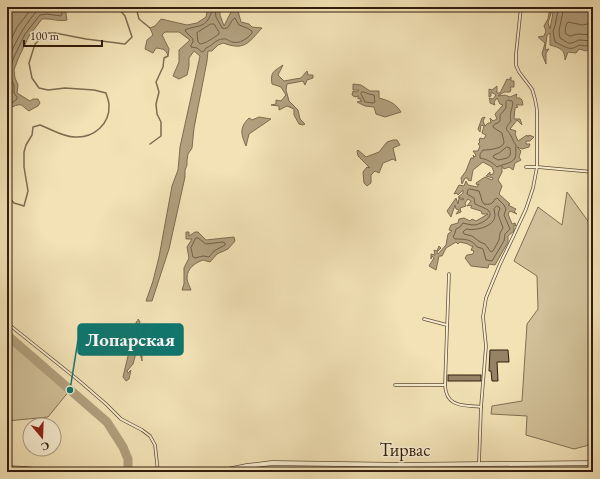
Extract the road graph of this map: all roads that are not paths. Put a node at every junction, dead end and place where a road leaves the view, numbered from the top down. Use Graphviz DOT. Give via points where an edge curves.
graph roads {
  1 [pos="521,7"];
  2 [pos="526,167"];
  3 [pos="537,167"];
  4 [pos="593,172"];
  5 [pos="449,274"];
  6 [pos="424,319"];
  7 [pos="7,323"];
  8 [pos="447,325"];
  9 [pos="395,385"];
  10 [pos="445,385"];
  11 [pos="481,407"];
  12 [pos="593,462"];
  13 [pos="479,464"];
  14 [pos="7,468"];
  15 [pos="54,472"];
  16 [pos="158,472"];
  17 [pos="218,472"];
  1 -- 3 [label="lane" via="516,64 532,89 535,99"];
  2 -- 3 [label="lane"];
  3 -- 4 [label="lane"];
  3 -- 11 [label="lane" via="526,209 486,298 483,317 486,346"];
  5 -- 8 [label="lane"];
  6 -- 8 [label="lane"];
  7 -- 16 [label="lane" via="77,379 121,419 150,436 155,445"];
  8 -- 10 [label="lane"];
  9 -- 10 [label="lane"];
  10 -- 11 [label="lane" via="449,399 457,405"];
  11 -- 13 [label="lane"];
  12 -- 13 [label="street, Тирвас"];
  13 -- 17 [label="street, Тирвас" via="272,463"];
  14 -- 15 [label="street"];
}
